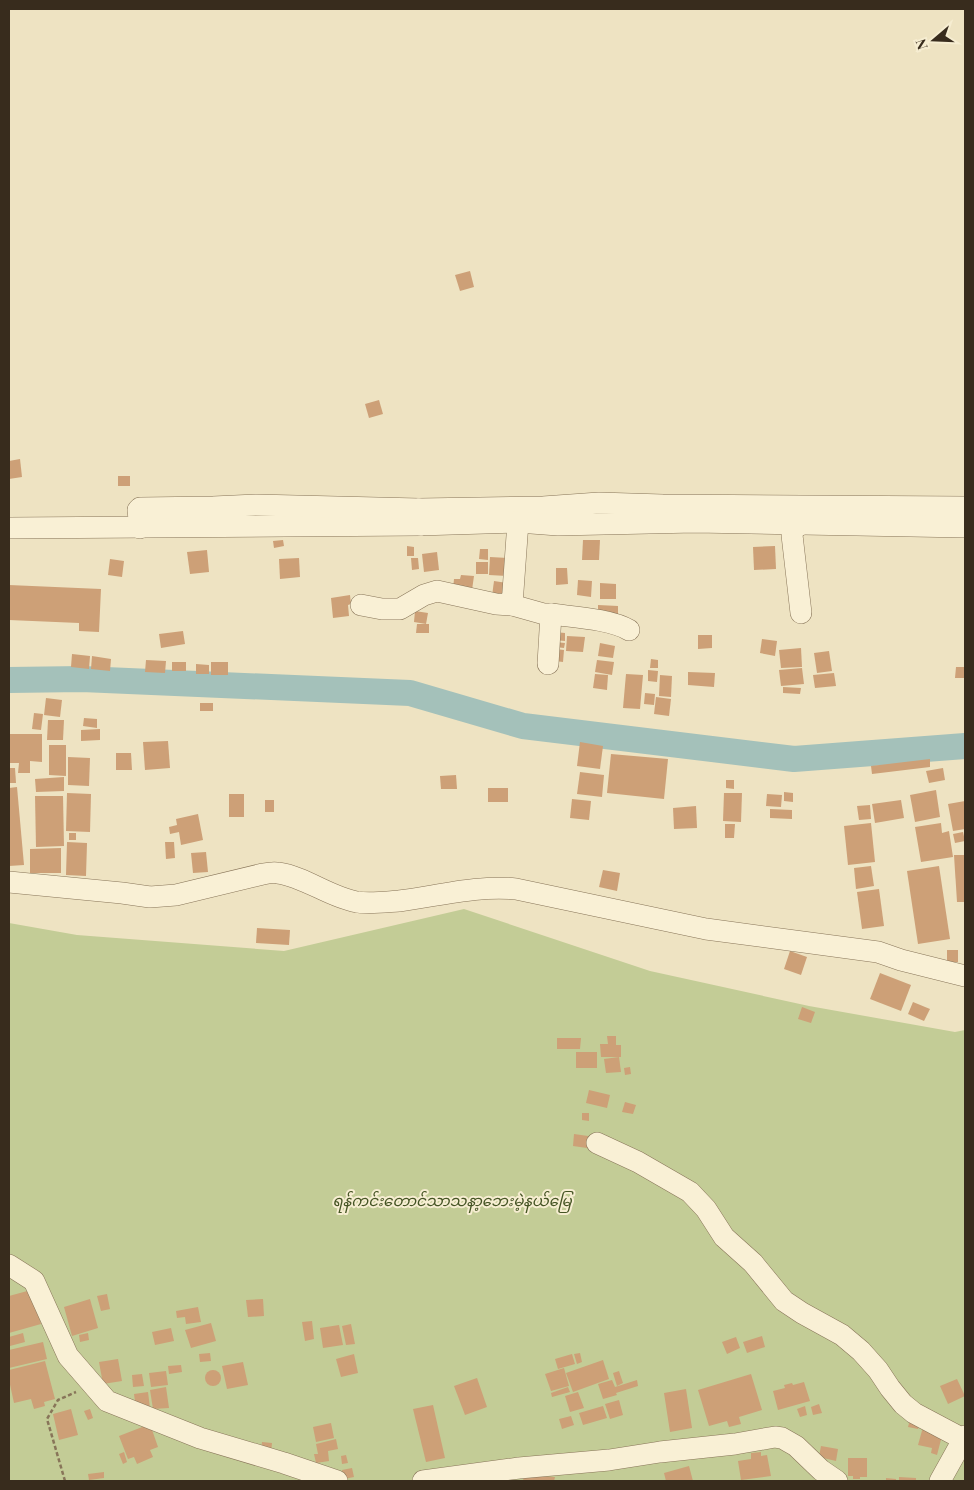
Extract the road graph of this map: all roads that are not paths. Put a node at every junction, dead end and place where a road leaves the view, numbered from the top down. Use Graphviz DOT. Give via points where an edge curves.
graph roads {
  1 [pos="965,507"];
  2 [pos="544,515"];
  3 [pos="420,517"];
  4 [pos="518,522"];
  5 [pos="801,524"];
  6 [pos="9,528"];
  7 [pos="965,528"];
  8 [pos="361,605"];
  9 [pos="512,605"];
  10 [pos="801,613"];
  11 [pos="551,614"];
  12 [pos="629,630"];
  13 [pos="548,664"];
  14 [pos="9,882"];
  15 [pos="965,976"];
  16 [pos="598,1143"];
  17 [pos="9,1265"];
  18 [pos="964,1437"];
  19 [pos="337,1481"];
  20 [pos="423,1481"];
  21 [pos="836,1481"];
  22 [pos="940,1481"];
  1 -- 2 [label="street" via="599,503"];
  2 -- 3 [label="street"];
  2 -- 4 [label="street"];
  2 -- 5 [label="street"];
  3 -- 4 [label="street"];
  3 -- 6 [label="street" via="139,520"];
  4 -- 9 [label="street"];
  5 -- 7 [label="street"];
  5 -- 10 [label="street" via="792,535"];
  8 -- 9 [label="street" via="400,608 437,591"];
  9 -- 11 [label="street"];
  11 -- 12 [label="street" via="608,622"];
  11 -- 13 [label="street"];
  14 -- 15 [label="street" via="150,897 176,895 277,872 359,902 423,898 500,887 706,929 878,952"];
  16 -- 18 [label="street" via="690,1192 706,1208 724,1237 753,1263 784,1301 842,1335 861,1351 914,1413"];
  17 -- 19 [label="street" via="34,1281 68,1356 107,1401 190,1435"];
  18 -- 22 [label="street"];
  20 -- 21 [label="street" via="735,1444 775,1436 796,1446"];
}
